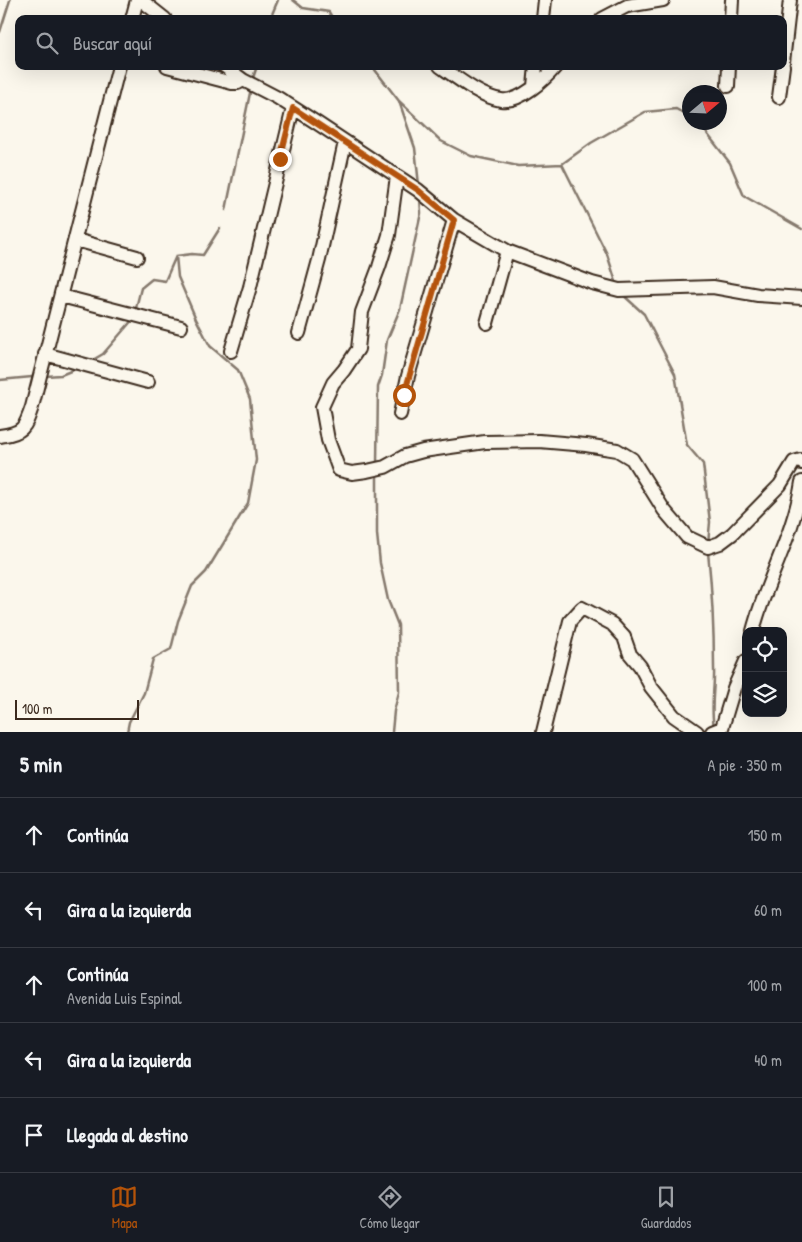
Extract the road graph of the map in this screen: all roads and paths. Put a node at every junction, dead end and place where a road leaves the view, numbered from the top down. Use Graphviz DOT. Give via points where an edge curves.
graph roads {
  1 [pos="139,0"];
  2 [pos="545,0"];
  3 [pos="663,0"];
  4 [pos="732,0"];
  5 [pos="790,0"];
  6 [pos="133,15"];
  7 [pos="160,15"];
  8 [pos="543,15"];
  9 [pos="610,15"];
  10 [pos="731,15"];
  11 [pos="787,27"];
  12 [pos="118,70"];
  13 [pos="182,70"];
  14 [pos="229,70"];
  15 [pos="446,70"];
  16 [pos="536,70"];
  17 [pos="553,70"];
  18 [pos="729,70"];
  19 [pos="783,70"];
  20 [pos="243,80"];
  21 [pos="534,86"];
  22 [pos="728,86"];
  23 [pos="780,97"];
  24 [pos="293,108"];
  25 [pos="345,142"];
  26 [pos="397,176"];
  27 [pos="454,220"];
  28 [pos="76,240"];
  29 [pos="507,251"];
  30 [pos="137,257"];
  31 [pos="61,296"];
  32 [pos="802,298"];
  33 [pos="487,323"];
  34 [pos="181,327"];
  35 [pos="299,333"];
  36 [pos="231,351"];
  37 [pos="45,354"];
  38 [pos="148,382"];
  39 [pos="400,414"];
  40 [pos="0,436"];
  41 [pos="802,463"];
  42 [pos="802,482"];
  43 [pos="754,627"];
  44 [pos="742,670"];
  45 [pos="543,732"];
  46 [pos="697,732"];
  47 [pos="712,732"];
  1 -- 6 [label="street"];
  1 -- 7 [label="street"];
  2 -- 8 [label="street"];
  3 -- 9 [label="street" via="627,6"];
  4 -- 10 [label="street"];
  5 -- 11 [label="street"];
  12 -- 28 [label="street"];
  13 -- 20 [label="street" via="232,83"];
  14 -- 20 [label="street"];
  15 -- 21 [label="street" via="489,96 503,100 521,96"];
  16 -- 21 [label="street"];
  17 -- 21 [label="street"];
  18 -- 22 [label="street"];
  19 -- 23 [label="street"];
  20 -- 24 [label="street"];
  24 -- 25 [label="street"];
  24 -- 36 [label="street" via="250,287"];
  25 -- 26 [label="street"];
  25 -- 35 [label="street"];
  26 -- 27 [label="street"];
  26 -- 41 [label="street" via="389,235 362,312 358,349 333,383 322,407 328,440 339,470 352,473 367,471 423,451 484,442 539,441 617,450 632,459 664,510 687,537 708,546 720,543 732,534 780,485 794,462 801,460"];
  27 -- 29 [label="street"];
  27 -- 39 [label="street"];
  28 -- 30 [label="street"];
  28 -- 31 [label="street"];
  29 -- 32 [label="street" via="619,290 713,287"];
  29 -- 33 [label="street"];
  31 -- 34 [label="street"];
  31 -- 37 [label="street"];
  37 -- 38 [label="street"];
  37 -- 40 [label="street" via="26,423 20,431"];
  42 -- 43 [label="street" via="795,516"];
  44 -- 47 [label="street" via="722,728"];
  45 -- 46 [label="street" via="570,620 582,608 606,621 624,637 630,654 651,688 674,716"];
}
